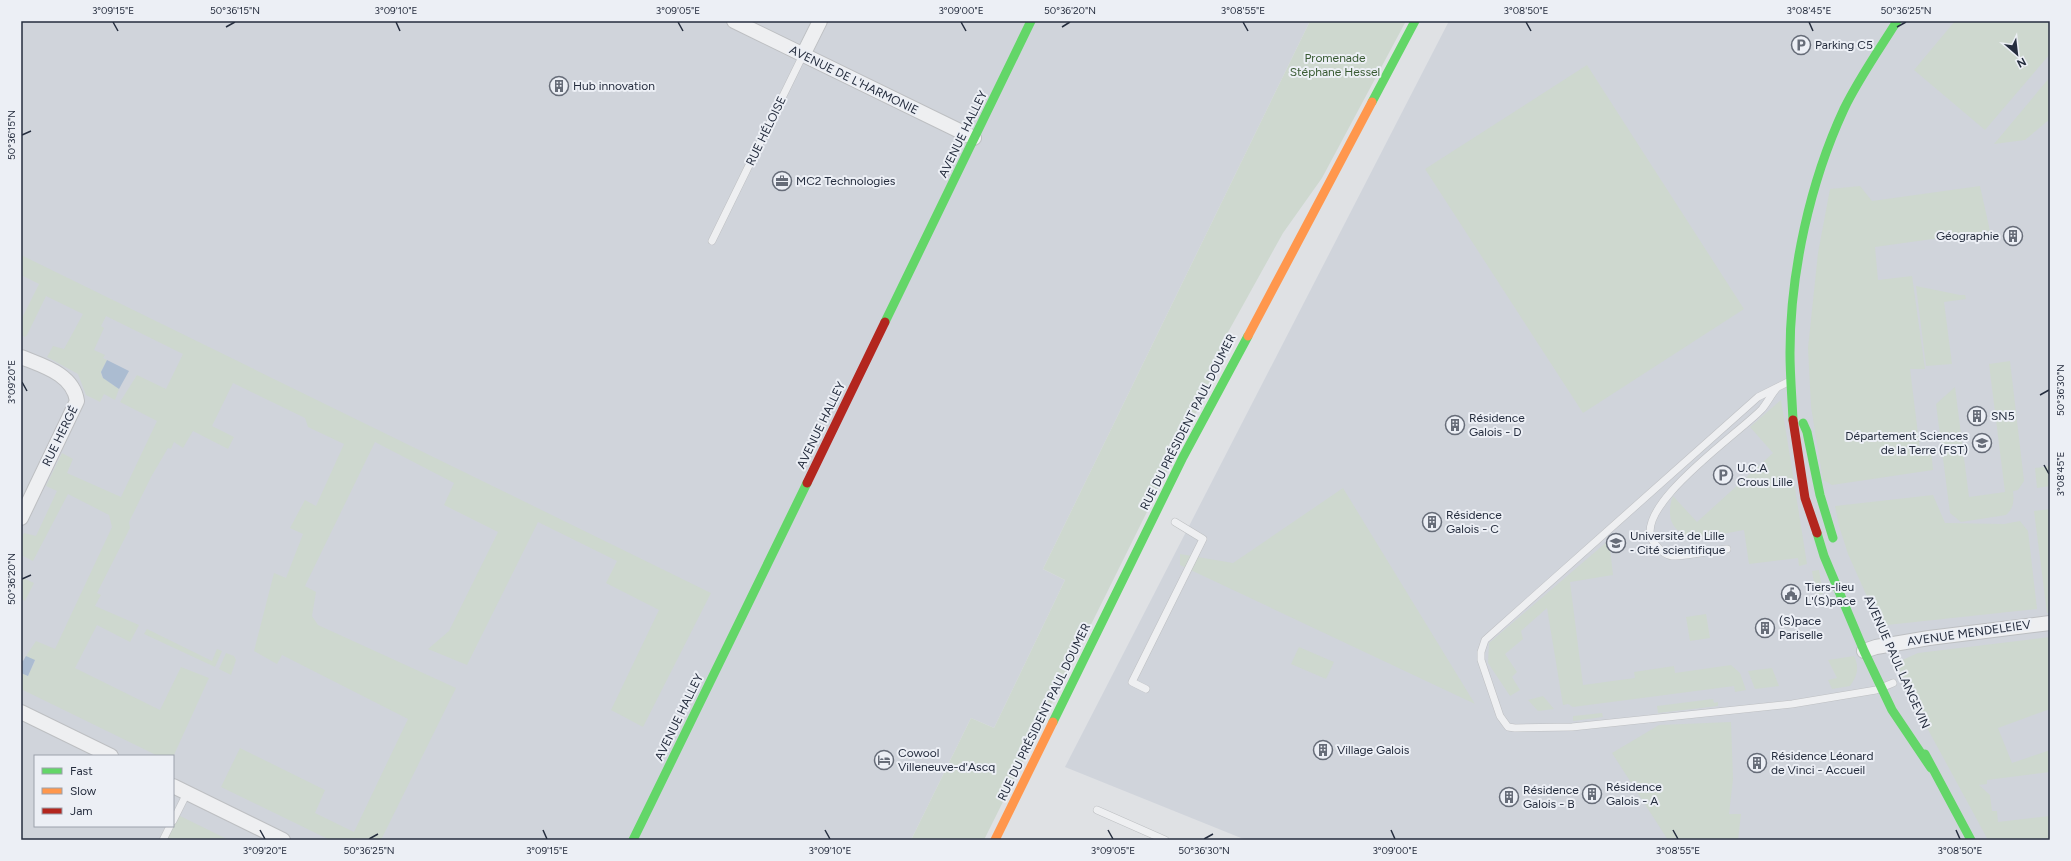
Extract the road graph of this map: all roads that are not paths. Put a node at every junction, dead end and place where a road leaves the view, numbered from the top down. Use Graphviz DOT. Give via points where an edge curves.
graph roads {
  1 [pos="734,21"];
  2 [pos="820,21"];
  3 [pos="1031,21"];
  4 [pos="1415,21"];
  5 [pos="1898,21"];
  6 [pos="803,55"];
  7 [pos="974,138"];
  8 [pos="712,241"];
  9 [pos="21,357"];
  10 [pos="1791,381"];
  11 [pos="1777,387"];
  12 [pos="1794,405"];
  13 [pos="21,518"];
  14 [pos="1175,522"];
  15 [pos="1836,546"];
  16 [pos="1727,549"];
  17 [pos="2050,623"];
  18 [pos="1874,649"];
  19 [pos="1893,684"];
  20 [pos="1882,688"];
  21 [pos="1146,689"];
  22 [pos="21,712"];
  23 [pos="1906,712"];
  24 [pos="109,755"];
  25 [pos="1931,768"];
  26 [pos="174,787"];
  27 [pos="186,793"];
  28 [pos="1097,810"];
  29 [pos="174,819"];
  30 [pos="170,827"];
  31 [pos="163,840"];
  32 [pos="283,840"];
  33 [pos="633,840"];
  34 [pos="995,840"];
  35 [pos="1165,840"];
  36 [pos="1971,840"];
  1 -- 6 [label="street, AVENUE DE L'HARMONIE"];
  2 -- 6 [label="street, RUE HÉLOISE"];
  3 -- 7 [label="street, AVENUE HALLEY"];
  4 -- 34 [label="street, RUE DU PRÉSIDENT PAUL DOUMER" via="1183,457"];
  5 -- 10 [label="street, AVENUE PAUL LANGEVIN" via="1855,87 1832,136 1819,173 1809,207 1796,276 1791,330"];
  6 -- 7 [label="street, AVENUE DE L'HARMONIE"];
  6 -- 8 [label="lane, RUE HÉLOISE"];
  7 -- 33 [label="street, AVENUE HALLEY"];
  9 -- 13 [label="street, RUE HERGÉ" via="64,377 76,392 77,401"];
  10 -- 11 [label="lane"];
  10 -- 12 [label="street, AVENUE PAUL LANGEVIN"];
  11 -- 16 [label="lane" via="1762,409 1668,494 1654,514 1649,528 1652,541 1660,550 1672,556"];
  11 -- 20 [label="lane" via="1758,397 1485,640 1481,660 1500,716 1508,727 1545,729 1792,704"];
  12 -- 15 [label="street, AVENUE PAUL LANGEVIN" via="1807,432 1820,495"];
  12 -- 18 [label="street, AVENUE PAUL LANGEVIN" via="1796,456 1824,556"];
  14 -- 21 [label="lane" via="1203,539 1132,682"];
  17 -- 18 [label="street, AVENUE MENDELEIEV"];
  18 -- 20 [label="street, AVENUE PAUL LANGEVIN"];
  19 -- 20 [label="lane"];
  20 -- 25 [label="street, AVENUE PAUL LANGEVIN" via="1898,721"];
  22 -- 24 [label="street"];
  23 -- 25 [label="street, AVENUE PAUL LANGEVIN"];
  25 -- 36 [label="street, AVENUE PAUL LANGEVIN"];
  26 -- 27 [label="street"];
  27 -- 29 [label="lane"];
  27 -- 32 [label="street"];
  28 -- 35 [label="lane"];
  30 -- 31 [label="lane"];
}
